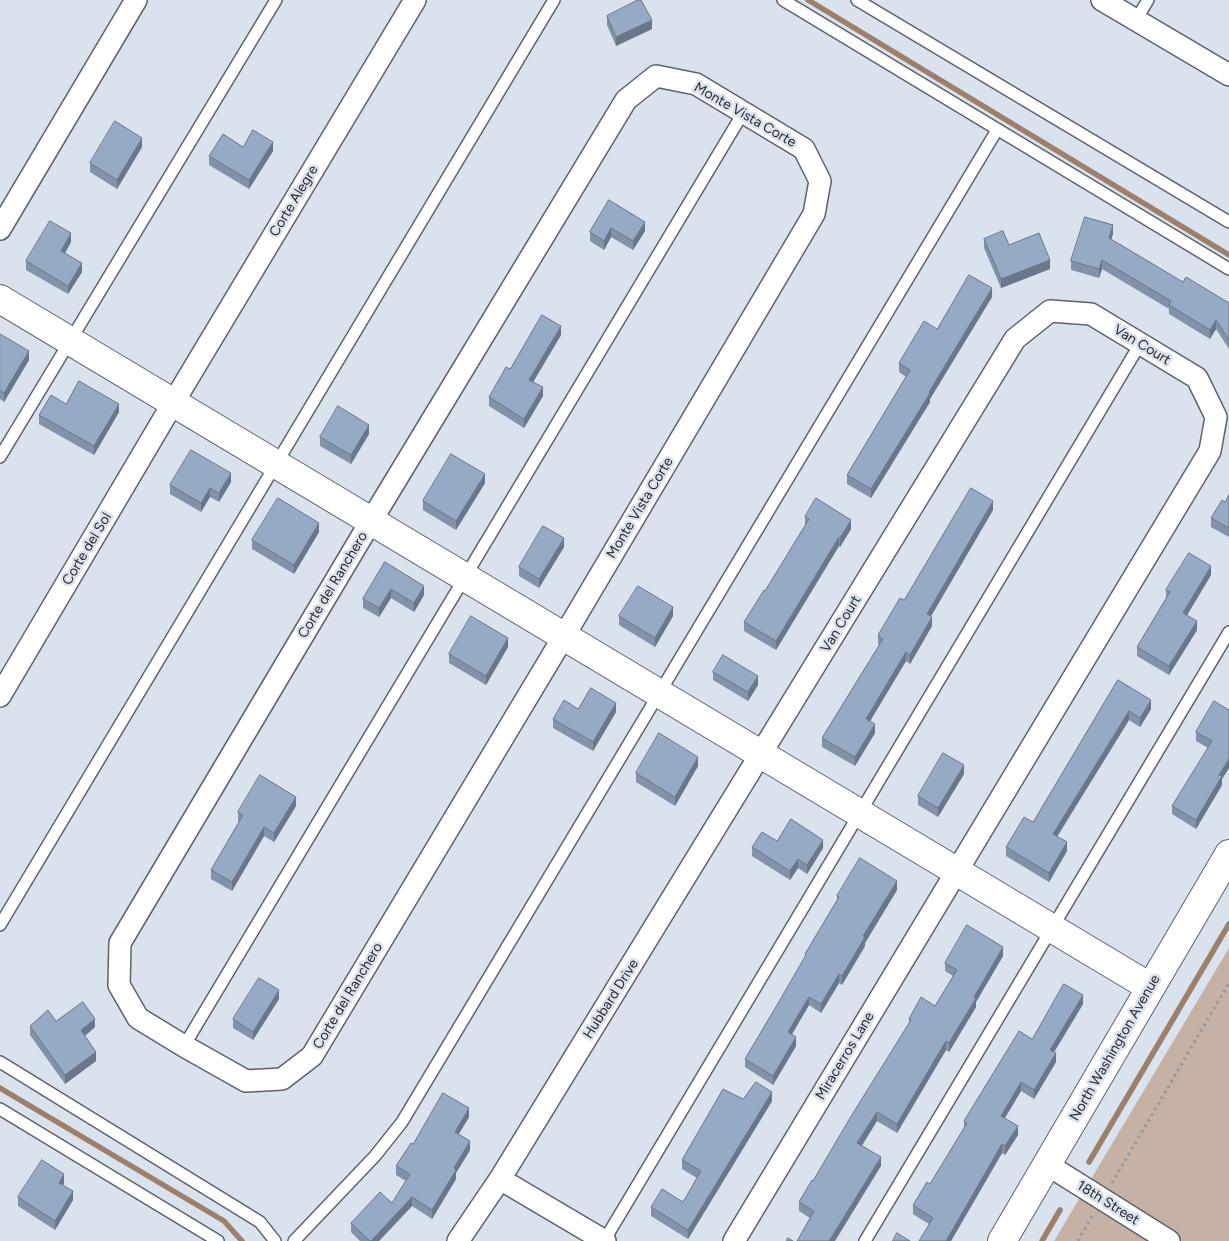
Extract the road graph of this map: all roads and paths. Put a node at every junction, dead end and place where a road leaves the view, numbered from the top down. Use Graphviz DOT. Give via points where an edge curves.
graph roads {
  1 [pos="136,0"];
  2 [pos="276,0"];
  3 [pos="415,0"];
  4 [pos="554,0"];
  5 [pos="783,0"];
  6 [pos="857,0"];
  7 [pos="1102,0"];
  8 [pos="1148,0"];
  9 [pos="1136,20"];
  10 [pos="1229,75"];
  11 [pos="743,113"];
  12 [pos="997,130"];
  13 [pos="1229,222"];
  14 [pos="0,229"];
  15 [pos="1229,269"];
  16 [pos="0,299"];
  17 [pos="69,340"];
  18 [pos="1140,344"];
  19 [pos="173,403"];
  20 [pos="0,457"];
  21 [pos="275,464"];
  22 [pos="371,521"];
  23 [pos="465,577"];
  24 [pos="1229,632"];
  25 [pos="564,636"];
  26 [pos="659,693"];
  27 [pos="0,696"];
  28 [pos="761,754"];
  29 [pos="860,813"];
  30 [pos="1229,854"];
  31 [pos="957,872"];
  32 [pos="0,925"];
  33 [pos="1052,928"];
  34 [pos="1229,983"];
  35 [pos="1150,987"];
  36 [pos="184,1046"];
  37 [pos="0,1062"];
  38 [pos="0,1109"];
  39 [pos="1048,1165"];
  40 [pos="500,1179"];
  41 [pos="1101,1200"];
  42 [pos="218,1241"];
  43 [pos="274,1241"];
  44 [pos="294,1241"];
  45 [pos="458,1241"];
  46 [pos="604,1241"];
  47 [pos="734,1241"];
  48 [pos="865,1241"];
  49 [pos="1002,1241"];
  50 [pos="1078,1241"];
  51 [pos="1168,1241"];
  1 -- 14 [label="street"];
  2 -- 17 [label="lane"];
  3 -- 19 [label="street, Corte Alegre"];
  4 -- 21 [label="lane"];
  5 -- 12 [label="lane"];
  6 -- 13 [label="lane"];
  7 -- 9 [label="street"];
  8 -- 9 [label="lane"];
  9 -- 10 [label="street"];
  11 -- 22 [label="street, Monte Vista Corte" via="696,84 656,76 626,100"];
  11 -- 23 [label="lane"];
  11 -- 25 [label="street, Monte Vista Corte" via="804,149 820,181 814,214"];
  12 -- 15 [label="lane"];
  12 -- 26 [label="lane"];
  16 -- 17 [label="street"];
  17 -- 19 [label="street"];
  17 -- 20 [label="lane"];
  18 -- 28 [label="street, Van Court" via="1091,314 1050,311 1014,339"];
  18 -- 29 [label="lane"];
  18 -- 31 [label="street, Van Court" via="1197,378 1216,417 1210,451"];
  19 -- 21 [label="street"];
  19 -- 27 [label="street, Corte del Sol"];
  21 -- 22 [label="street"];
  21 -- 32 [label="lane"];
  22 -- 23 [label="street"];
  22 -- 36 [label="street, Corte del Ranchero" via="120,943 119,985 138,1018"];
  23 -- 25 [label="street"];
  23 -- 36 [label="lane"];
  24 -- 33 [label="lane"];
  25 -- 26 [label="street"];
  25 -- 36 [label="street, Corte del Ranchero" via="312,1056 282,1078 246,1081"];
  26 -- 28 [label="street"];
  26 -- 44 [label="lane" via="402,1122"];
  28 -- 29 [label="street"];
  28 -- 40 [label="street, Hubbard Drive"];
  29 -- 31 [label="street"];
  29 -- 46 [label="lane"];
  30 -- 35 [label="street, North Washington Avenue"];
  31 -- 33 [label="street"];
  31 -- 47 [label="street, Miracerros Lane"];
  33 -- 35 [label="street"];
  33 -- 48 [label="lane"];
  34 -- 41 [label="path"];
  35 -- 39 [label="street, North Washington Avenue"];
  37 -- 43 [label="lane" via="260,1222"];
  38 -- 42 [label="lane"];
  39 -- 41 [label="street, 18th Street"];
  39 -- 49 [label="street, North Washington Avenue"];
  40 -- 45 [label="street, Hubbard Drive"];
  40 -- 46 [label="street"];
  41 -- 50 [label="path"];
  41 -- 51 [label="street, 18th Street"];
}
